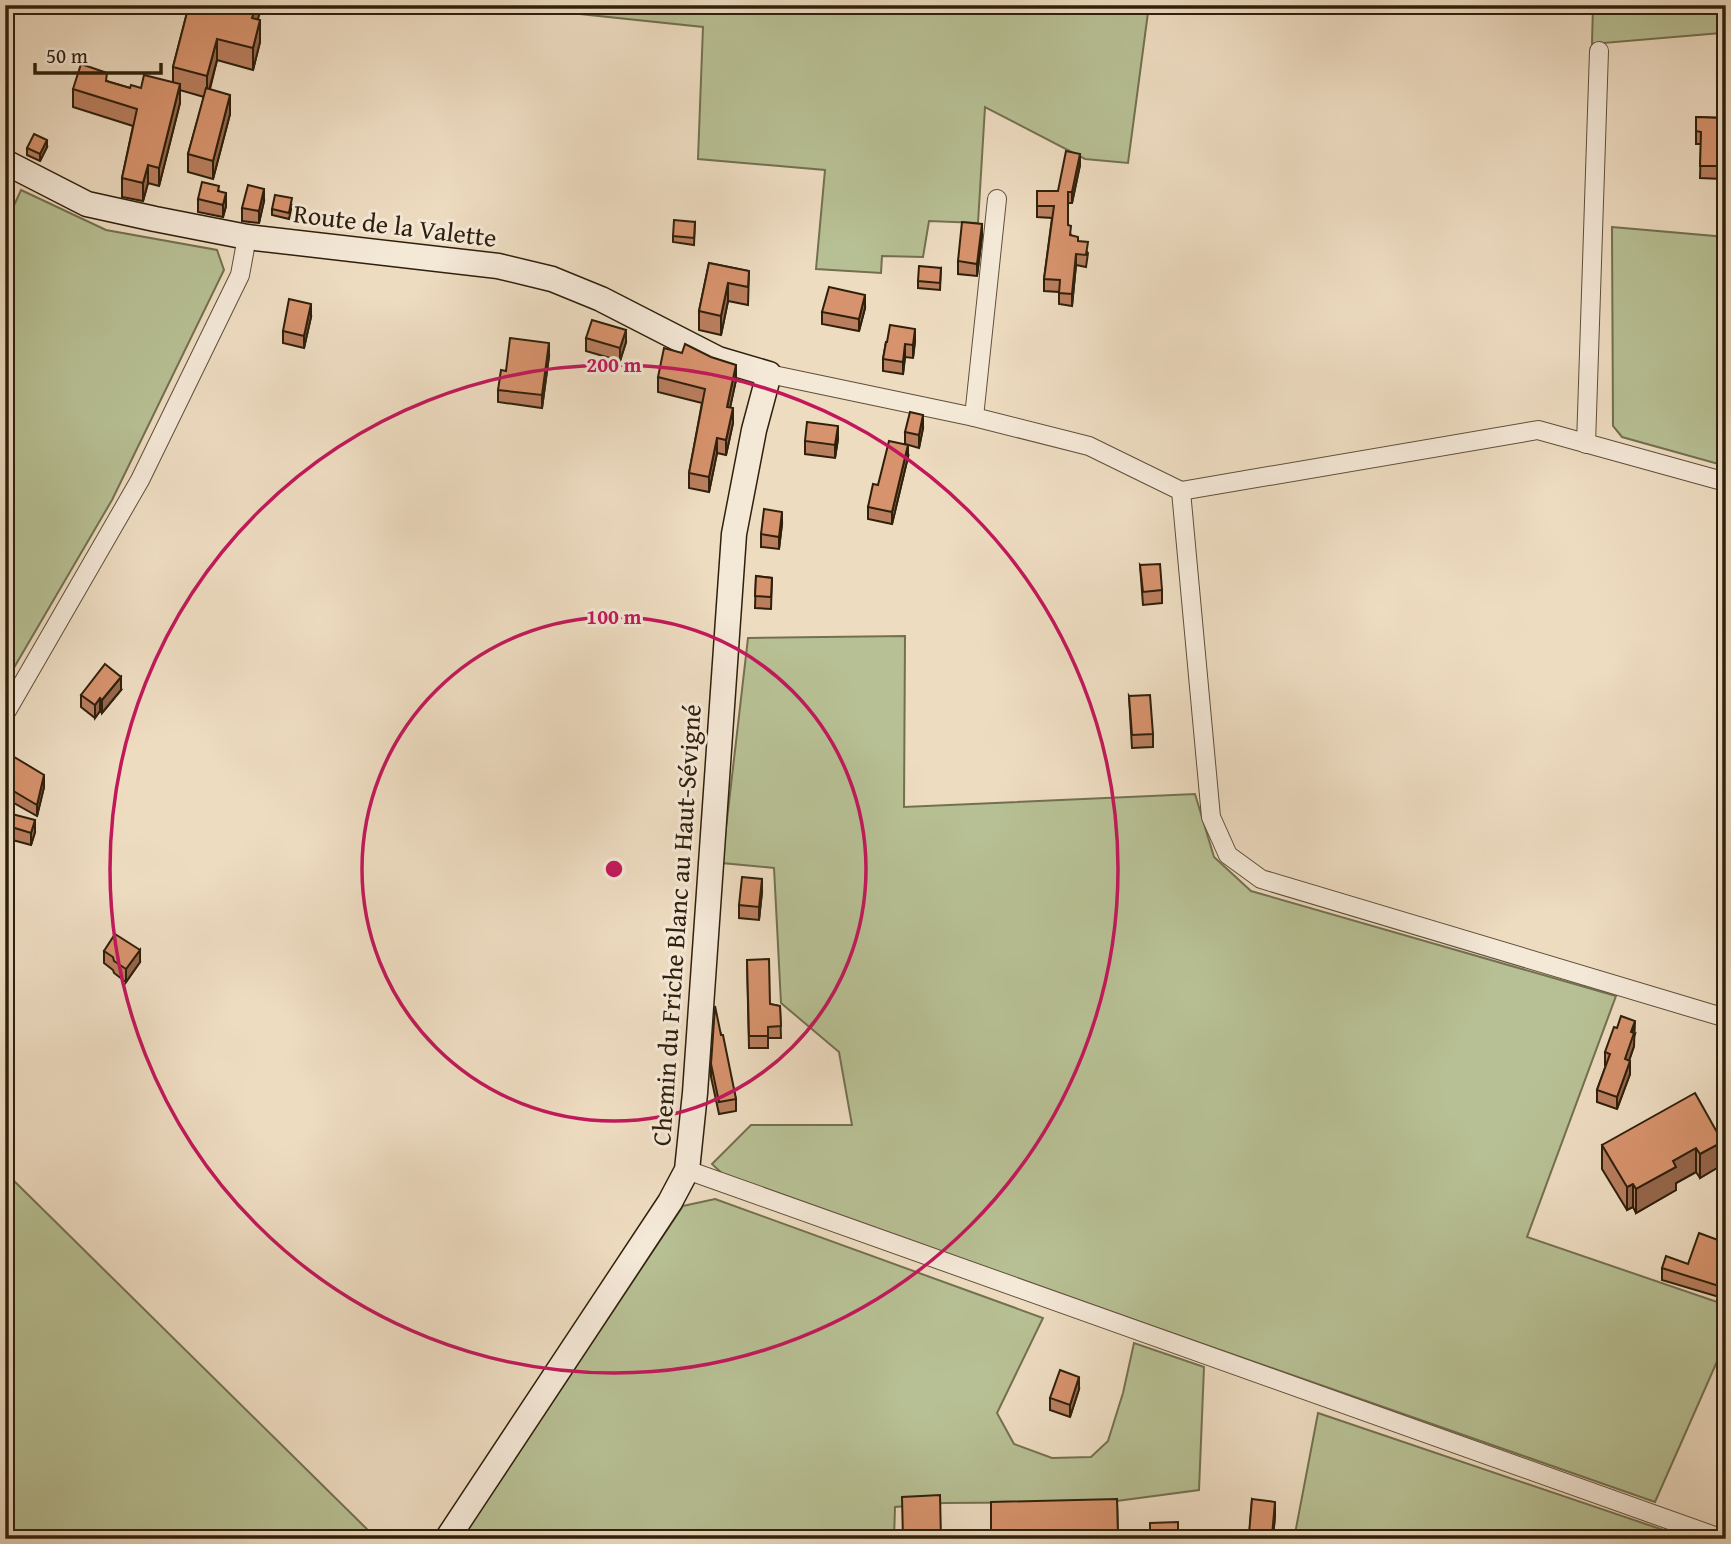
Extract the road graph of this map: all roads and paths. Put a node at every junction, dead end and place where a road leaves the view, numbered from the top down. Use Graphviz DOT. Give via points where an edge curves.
graph roads {
  1 [pos="1600,51"];
  2 [pos="5,162"];
  3 [pos="997,199"];
  4 [pos="247,237"];
  5 [pos="769,374"];
  6 [pos="974,417"];
  7 [pos="1586,444"];
  8 [pos="1726,482"];
  9 [pos="1181,491"];
  10 [pos="5,714"];
  11 [pos="1726,1018"];
  12 [pos="687,1170"];
  13 [pos="447,1539"];
  14 [pos="1723,1539"];
  1 -- 7 [label="street"];
  2 -- 4 [label="street, Route de la Valette" via="87,204"];
  3 -- 6 [label="street"];
  4 -- 5 [label="street, Route de la Valette" via="498,266 552,279 718,359"];
  4 -- 10 [label="street" via="240,275 140,480"];
  5 -- 6 [label="street"];
  5 -- 12 [label="street, Chemin du Friche Blanc au Haut-Sévigné" via="734,534"];
  6 -- 9 [label="street" via="1089,446"];
  7 -- 8 [label="street"];
  7 -- 9 [label="street" via="1538,430"];
  9 -- 11 [label="street" via="1211,817 1228,855 1261,879"];
  12 -- 13 [label="street, Chemin du Friche Blanc au Haut-Sévigné"];
  12 -- 14 [label="street"];
}
